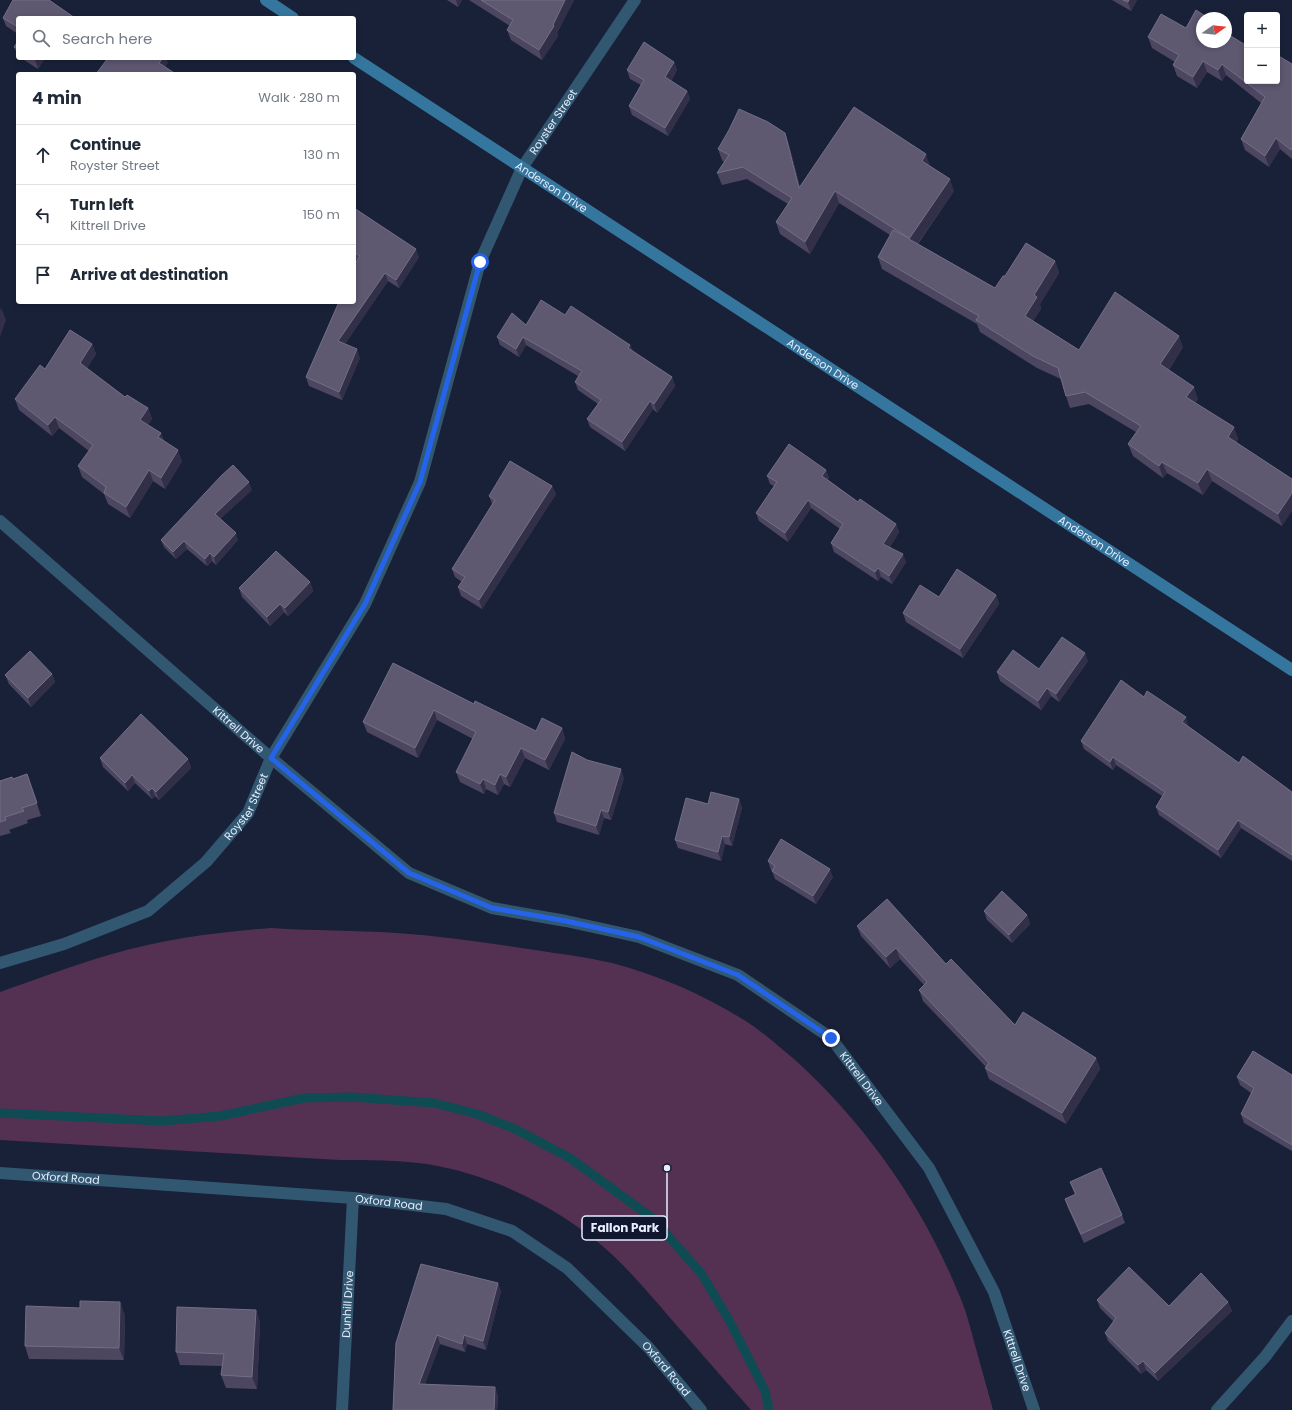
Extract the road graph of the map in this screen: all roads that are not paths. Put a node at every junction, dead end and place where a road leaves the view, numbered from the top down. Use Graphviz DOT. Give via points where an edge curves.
graph roads {
  1 [pos="266,0"];
  2 [pos="635,0"];
  3 [pos="290,16"];
  4 [pos="356,59"];
  5 [pos="522,168"];
  6 [pos="0,521"];
  7 [pos="1292,670"];
  8 [pos="271,758"];
  9 [pos="0,963"];
  10 [pos="0,1173"];
  11 [pos="353,1198"];
  12 [pos="1292,1321"];
  13 [pos="342,1410"];
  14 [pos="701,1410"];
  15 [pos="1034,1410"];
  16 [pos="1218,1410"];
  1 -- 3 [label="street"];
  2 -- 5 [label="street, Royster Street"];
  4 -- 5 [label="street, Anderson Drive"];
  5 -- 7 [label="street, Anderson Drive"];
  5 -- 8 [label="street, Royster Street" via="480,262 420,482 365,604"];
  6 -- 8 [label="street, Kittrell Drive"];
  8 -- 9 [label="street, Royster Street" via="248,813 206,862 148,911 64,944"];
  8 -- 15 [label="street, Kittrell Drive" via="409,873 492,908 639,937 738,975 831,1038 929,1168 994,1292"];
  10 -- 11 [label="street, Oxford Road"];
  11 -- 13 [label="street, Dunhill Drive"];
  11 -- 14 [label="street, Oxford Road" via="446,1209 512,1231 567,1268 649,1348"];
  12 -- 16 [label="street" via="1265,1357"];
}
